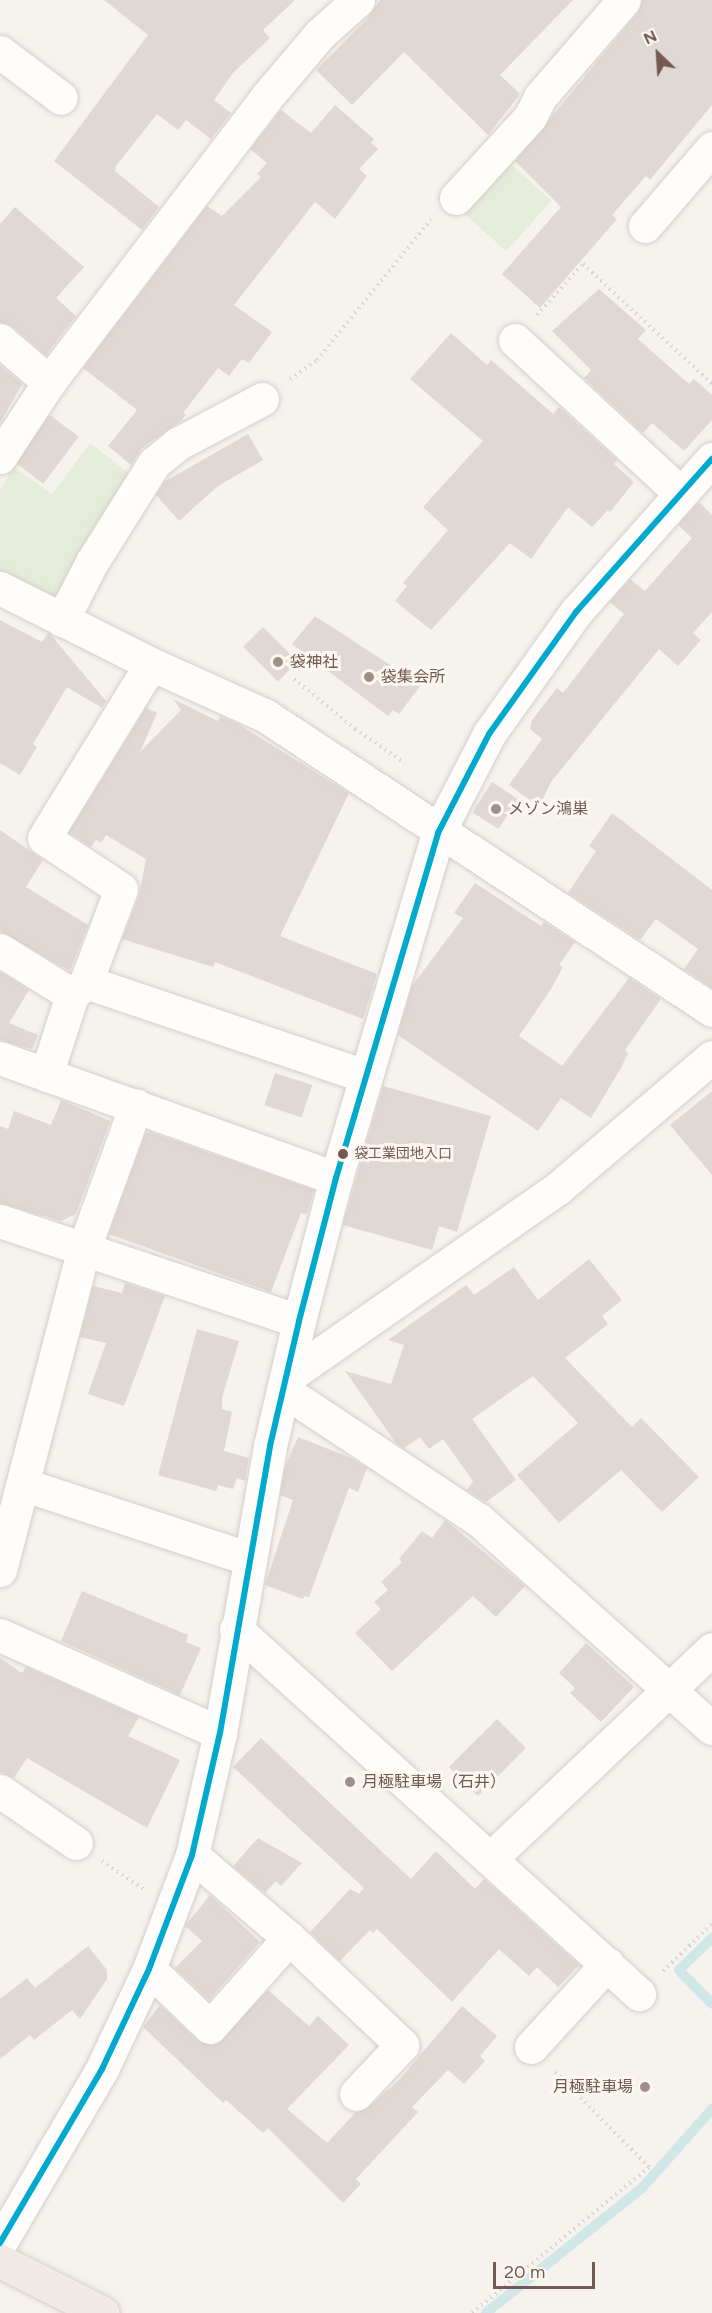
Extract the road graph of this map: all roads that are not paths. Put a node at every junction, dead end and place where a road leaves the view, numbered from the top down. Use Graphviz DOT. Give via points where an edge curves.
graph roads {
  1 [pos="358,0"];
  2 [pos="624,0"];
  3 [pos="0,52"];
  4 [pos="61,98"];
  5 [pos="712,148"];
  6 [pos="456,198"];
  7 [pos="645,226"];
  8 [pos="0,340"];
  9 [pos="514,340"];
  10 [pos="49,382"];
  11 [pos="262,399"];
  12 [pos="0,457"];
  13 [pos="712,459"];
  14 [pos="679,492"];
  15 [pos="0,588"];
  16 [pos="62,620"];
  17 [pos="151,664"];
  18 [pos="438,833"];
  19 [pos="0,950"];
  20 [pos="79,989"];
  21 [pos="712,1010"];
  22 [pos="712,1057"];
  23 [pos="0,1058"];
  24 [pos="46,1075"];
  25 [pos="365,1076"];
  26 [pos="136,1105"];
  27 [pos="336,1178"];
  28 [pos="0,1221"];
  29 [pos="84,1248"];
  30 [pos="298,1321"];
  31 [pos="285,1384"];
  32 [pos="25,1485"];
  33 [pos="248,1558"];
  34 [pos="0,1570"];
  35 [pos="236,1629"];
  36 [pos="0,1635"];
  37 [pos="712,1649"];
  38 [pos="668,1689"];
  39 [pos="712,1728"];
  40 [pos="220,1733"];
  41 [pos="0,1791"];
  42 [pos="76,1843"];
  43 [pos="192,1855"];
  44 [pos="491,1858"];
  45 [pos="289,1938"];
  46 [pos="607,1964"];
  47 [pos="149,1969"];
  48 [pos="639,1994"];
  49 [pos="531,2047"];
  50 [pos="356,2094"];
  51 [pos="0,2244"];
  52 [pos="0,2261"];
  53 [pos="104,2313"];
  1 -- 10 [label="street" via="320,34 265,99"];
  2 -- 6 [label="street" via="540,97 530,117"];
  3 -- 4 [label="street"];
  5 -- 7 [label="street"];
  8 -- 10 [label="street"];
  9 -- 14 [label="street"];
  10 -- 12 [label="street"];
  11 -- 16 [label="street" via="178,444 154,463 92,562"];
  13 -- 14 [label="street"];
  14 -- 18 [label="street" via="576,612 489,734"];
  15 -- 16 [label="street"];
  16 -- 17 [label="street"];
  17 -- 18 [label="street" via="266,716"];
  17 -- 20 [label="street" via="44,838 121,889"];
  18 -- 21 [label="street"];
  18 -- 25 [label="street"];
  19 -- 20 [label="street"];
  20 -- 24 [label="street"];
  20 -- 25 [label="street"];
  22 -- 31 [label="street" via="558,1188"];
  23 -- 24 [label="street"];
  24 -- 26 [label="street"];
  25 -- 27 [label="street"];
  26 -- 27 [label="street"];
  26 -- 29 [label="street"];
  27 -- 30 [label="street"];
  28 -- 29 [label="street"];
  29 -- 30 [label="street"];
  29 -- 32 [label="street"];
  30 -- 31 [label="street"];
  31 -- 33 [label="street"];
  31 -- 38 [label="street" via="479,1520"];
  32 -- 33 [label="street"];
  32 -- 34 [label="street"];
  33 -- 35 [label="street"];
  35 -- 40 [label="street"];
  35 -- 44 [label="street"];
  36 -- 40 [label="street"];
  37 -- 38 [label="street"];
  38 -- 39 [label="street"];
  38 -- 44 [label="street"];
  40 -- 43 [label="street"];
  41 -- 42 [label="street"];
  43 -- 45 [label="street"];
  43 -- 47 [label="street"];
  44 -- 46 [label="street"];
  45 -- 47 [label="street" via="210,2027"];
  45 -- 50 [label="street" via="402,2045"];
  46 -- 48 [label="street"];
  46 -- 49 [label="street"];
  47 -- 51 [label="street" via="102,2069"];
  52 -- 53 [label="highway"];
}
